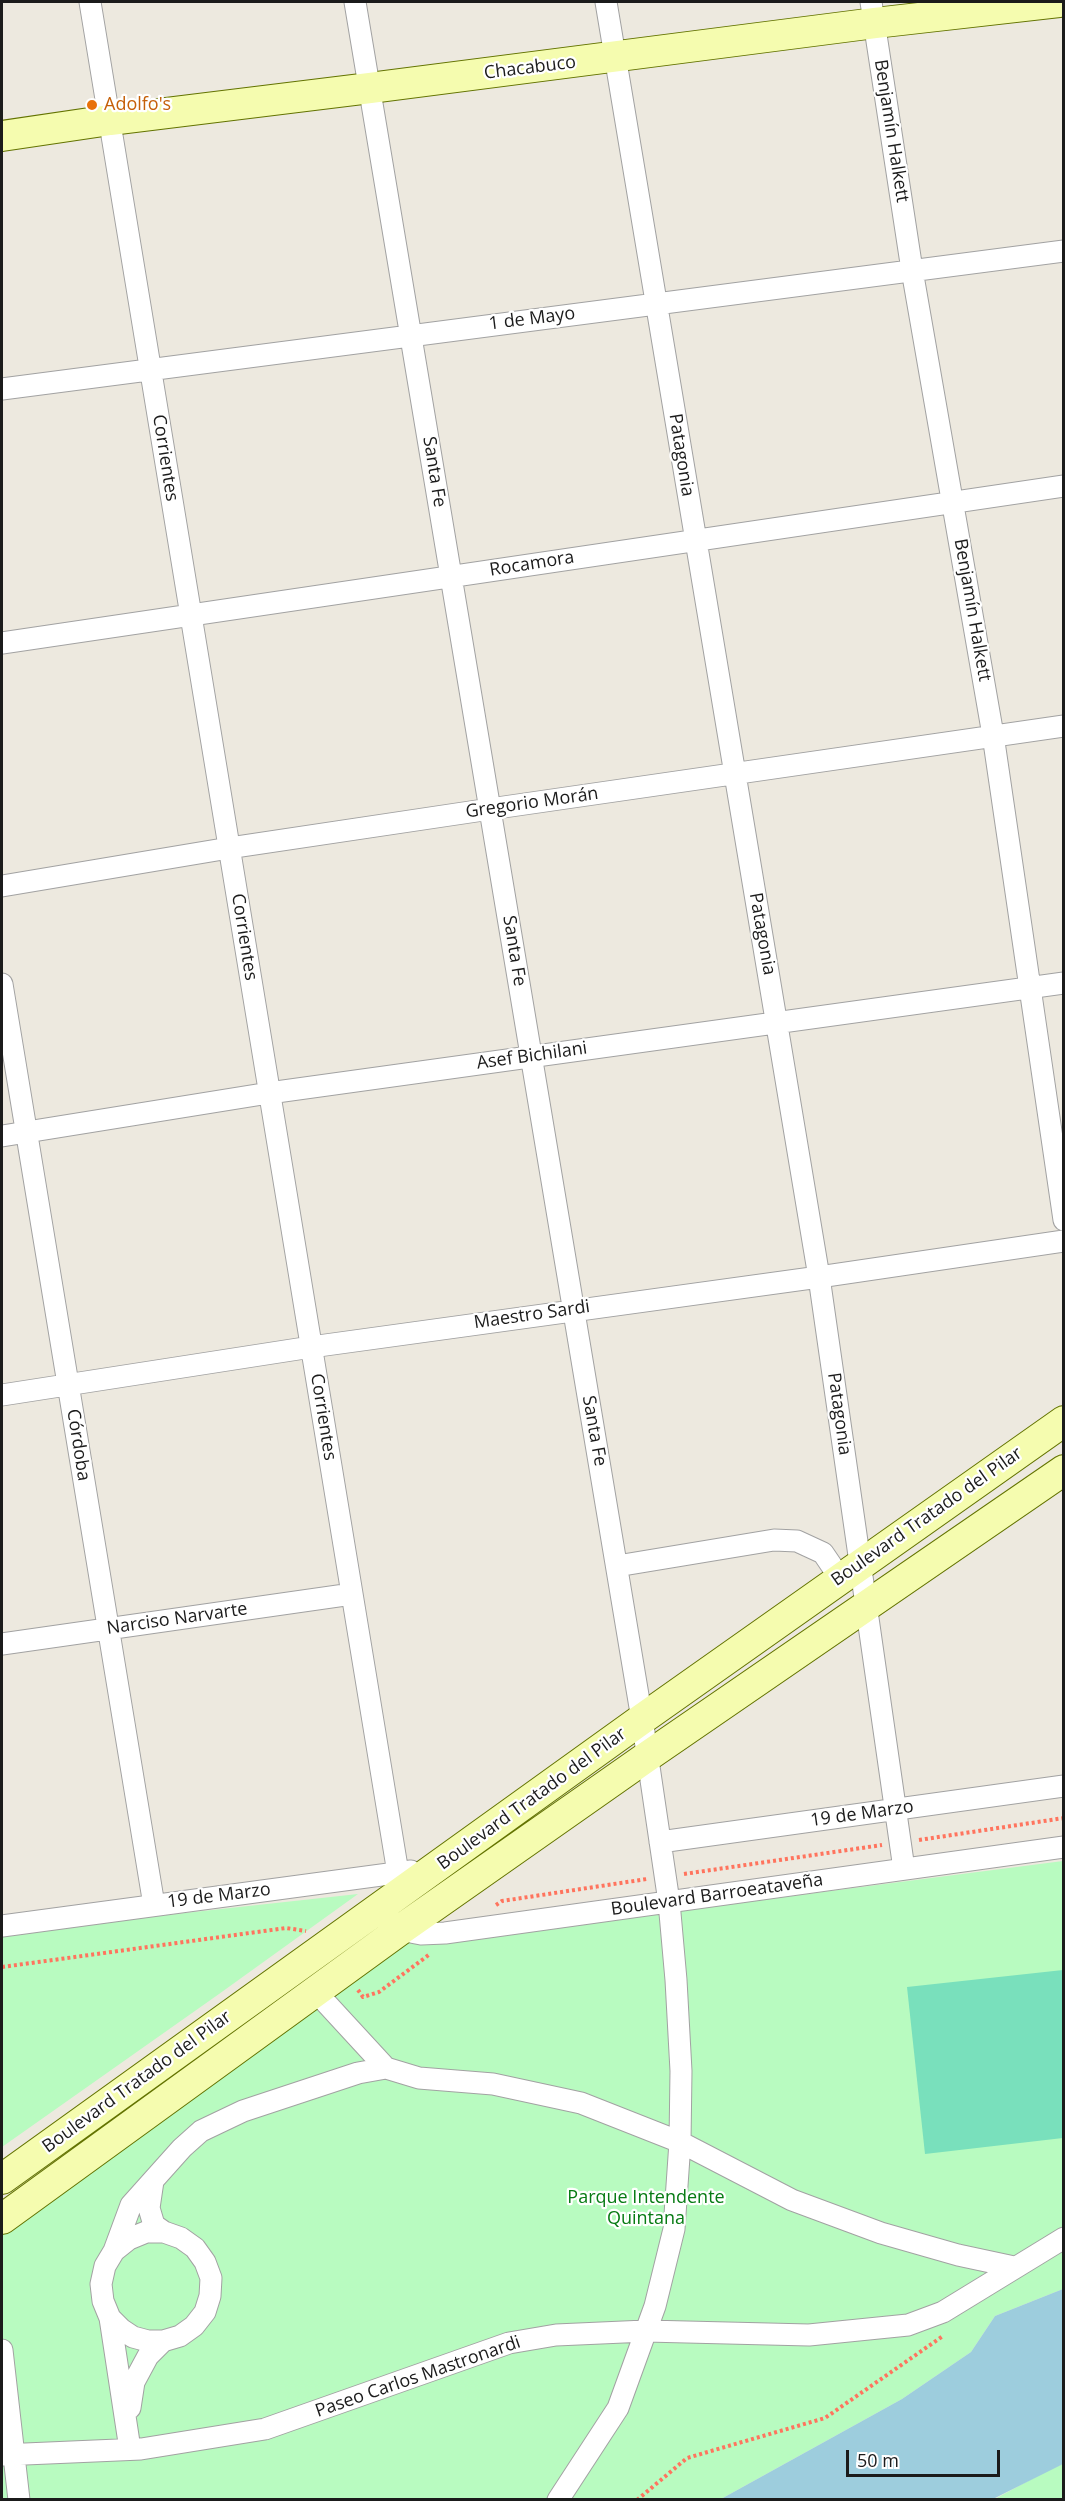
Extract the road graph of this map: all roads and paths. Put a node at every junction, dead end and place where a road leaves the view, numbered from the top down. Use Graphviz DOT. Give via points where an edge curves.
graph roads {
  1 [pos="90,2"];
  2 [pos="356,2"];
  3 [pos="606,2"];
  4 [pos="1059,2"];
  5 [pos="873,12"];
  6 [pos="615,57"];
  7 [pos="370,88"];
  8 [pos="110,120"];
  9 [pos="2,136"];
  10 [pos="1064,251"];
  11 [pos="912,270"];
  12 [pos="656,303"];
  13 [pos="411,335"];
  14 [pos="151,370"];
  15 [pos="2,389"];
  16 [pos="1064,486"];
  17 [pos="953,502"];
  18 [pos="696,540"];
  19 [pos="451,576"];
  20 [pos="191,615"];
  21 [pos="2,643"];
  22 [pos="1064,726"];
  23 [pos="993,735"];
  24 [pos="735,773"];
  25 [pos="490,809"];
  26 [pos="229,848"];
  27 [pos="2,886"];
  28 [pos="1064,983"];
  29 [pos="2,984"];
  30 [pos="1030,987"];
  31 [pos="777,1022"];
  32 [pos="531,1056"];
  33 [pos="269,1093"];
  34 [pos="26,1132"];
  35 [pos="2,1136"];
  36 [pos="1064,1220"];
  37 [pos="1064,1241"];
  38 [pos="819,1277"];
  39 [pos="573,1309"];
  40 [pos="311,1347"];
  41 [pos="68,1385"];
  42 [pos="2,1395"];
  43 [pos="1064,1421"];
  44 [pos="1064,1470"];
  45 [pos="617,1566"];
  46 [pos="850,1570"];
  47 [pos="352,1594"];
  48 [pos="867,1605"];
  49 [pos="108,1629"];
  50 [pos="2,1644"];
  51 [pos="642,1719"];
  52 [pos="648,1756"];
  53 [pos="1064,1786"];
  54 [pos="532,1798"];
  55 [pos="896,1809"];
  56 [pos="552,1823"];
  57 [pos="660,1842"];
  58 [pos="1064,1847"];
  59 [pos="436,1868"];
  60 [pos="904,1869"];
  61 [pos="398,1873"];
  62 [pos="669,1902"];
  63 [pos="154,1905"];
  64 [pos="383,1906"];
  65 [pos="2,1926"];
  66 [pos="400,1930"];
  67 [pos="296,1968"];
  68 [pos="316,1992"];
  69 [pos="386,2068"];
  70 [pos="680,2142"];
  71 [pos="2,2179"];
  72 [pos="153,2181"];
  73 [pos="2,2219"];
  74 [pos="164,2232"];
  75 [pos="1064,2238"];
  76 [pos="114,2251"];
  77 [pos="1014,2267"];
  78 [pos="110,2318"];
  79 [pos="951,2330"];
  80 [pos="646,2331"];
  81 [pos="163,2341"];
  82 [pos="2,2350"];
  83 [pos="127,2427"];
  84 [pos="130,2450"];
  85 [pos="8,2455"];
  86 [pos="19,2499"];
  87 [pos="558,2499"];
  88 [pos="637,2499"];
  1 -- 8 [label="street, Corrientes"];
  2 -- 7 [label="street, Santa Fe"];
  3 -- 6 [label="street, Patagonia"];
  4 -- 5 [label="main road, Chacabuco"];
  5 -- 6 [label="main road, Chacabuco"];
  5 -- 11 [label="street, Benjamín Halkett"];
  6 -- 7 [label="main road, Chacabuco"];
  6 -- 12 [label="street, Patagonia"];
  7 -- 8 [label="main road, Chacabuco"];
  7 -- 13 [label="street, Santa Fe"];
  8 -- 9 [label="main road, Chacabuco"];
  8 -- 14 [label="street, Corrientes"];
  10 -- 11 [label="street, 1 de Mayo"];
  11 -- 12 [label="street, 1 de Mayo"];
  11 -- 17 [label="street, Benjamín Halkett"];
  12 -- 13 [label="street, 1 de Mayo"];
  12 -- 18 [label="street, Patagonia"];
  13 -- 14 [label="street, 1 de Mayo"];
  13 -- 19 [label="street, Santa Fe"];
  14 -- 15 [label="street, 1 de Mayo"];
  14 -- 20 [label="street, Corrientes"];
  16 -- 17 [label="street, Rocamora"];
  17 -- 18 [label="street, Rocamora"];
  17 -- 23 [label="street, Benjamín Halkett"];
  18 -- 19 [label="street, Rocamora"];
  18 -- 24 [label="street, Patagonia"];
  19 -- 20 [label="street, Rocamora"];
  19 -- 25 [label="street, Santa Fe"];
  20 -- 21 [label="street, Rocamora"];
  20 -- 26 [label="street, Corrientes"];
  22 -- 23 [label="street, Gregorio Morán"];
  23 -- 24 [label="street, Gregorio Morán"];
  23 -- 30 [label="street, Benjamín Halkett"];
  24 -- 25 [label="street, Gregorio Morán"];
  24 -- 31 [label="street, Patagonia"];
  25 -- 26 [label="street, Gregorio Morán"];
  25 -- 32 [label="street, Santa Fe"];
  26 -- 27 [label="street, Gregorio Morán"];
  26 -- 33 [label="street, Corrientes"];
  28 -- 30 [label="street, Asef Bichilani"];
  29 -- 34 [label="street, Córdoba"];
  30 -- 31 [label="street, Asef Bichilani"];
  30 -- 36 [label="street, Benjamín Halkett"];
  31 -- 32 [label="street, Asef Bichilani"];
  31 -- 38 [label="street, Patagonia"];
  32 -- 33 [label="street, Asef Bichilani"];
  32 -- 39 [label="street, Santa Fe"];
  33 -- 34 [label="street, Asef Bichilani"];
  33 -- 40 [label="street, Corrientes"];
  34 -- 35 [label="street, Asef Bichilani"];
  34 -- 41 [label="street, Córdoba"];
  37 -- 38 [label="street, Maestro Sardi"];
  38 -- 39 [label="street, Maestro Sardi"];
  38 -- 46 [label="street, Patagonia"];
  39 -- 40 [label="street, Maestro Sardi"];
  39 -- 45 [label="street, Santa Fe"];
  40 -- 41 [label="street, Maestro Sardi"];
  40 -- 47 [label="street, Corrientes"];
  41 -- 42 [label="street, Maestro Sardi"];
  41 -- 49 [label="street, Córdoba"];
  43 -- 46 [label="main road, Boulevard Tratado del Pilar"];
  44 -- 48 [label="main road, Boulevard Tratado del Pilar"];
  45 -- 46 [label="street" via="774,1540 797,1541"];
  45 -- 51 [label="street, Santa Fe"];
  46 -- 48 [label="street, Patagonia"];
  46 -- 51 [label="main road, Boulevard Tratado del Pilar"];
  47 -- 49 [label="street, Narciso Narvarte"];
  47 -- 61 [label="street, Corrientes"];
  48 -- 52 [label="main road, Boulevard Tratado del Pilar"];
  48 -- 55 [label="street, Patagonia"];
  49 -- 50 [label="street, Narciso Narvarte"];
  49 -- 63 [label="street, Córdoba"];
  51 -- 52 [label="street, Santa Fe"];
  51 -- 54 [label="main road, Boulevard Tratado del Pilar"];
  52 -- 56 [label="main road, Boulevard Tratado del Pilar"];
  52 -- 57 [label="street, Santa Fe"];
  53 -- 55 [label="street, 19 de Marzo"];
  54 -- 56 [label="main road"];
  54 -- 59 [label="main road, Boulevard Tratado del Pilar"];
  55 -- 57 [label="street, 19 de Marzo"];
  55 -- 60 [label="street, Patagonia"];
  56 -- 66 [label="main road, Boulevard Tratado del Pilar"];
  57 -- 62 [label="street, Santa Fe"];
  58 -- 60 [label="street, Boulevard Barroeataveña"];
  59 -- 61 [label="street, 19 de Marzo"];
  59 -- 64 [label="main road, Boulevard Tratado del Pilar"];
  60 -- 62 [label="street, Boulevard Barroeataveña"];
  61 -- 63 [label="street, 19 de Marzo"];
  62 -- 66 [label="street, Boulevard Barroeataveña" via="445,1933"];
  62 -- 70 [label="street, Santa Fe" via="681,2070"];
  63 -- 65 [label="street, 19 de Marzo"];
  64 -- 66 [label="street"];
  64 -- 67 [label="main road, Boulevard Tratado del Pilar"];
  66 -- 68 [label="main road, Boulevard Tratado del Pilar"];
  67 -- 68 [label="main road"];
  67 -- 71 [label="main road, Boulevard Tratado del Pilar"];
  68 -- 69 [label="street"];
  68 -- 73 [label="main road, Boulevard Tratado del Pilar"];
  69 -- 70 [label="street" via="418,2078 493,2084 581,2103"];
  69 -- 72 [label="street" via="243,2111 201,2131"];
  70 -- 77 [label="street" via="792,2200 881,2234"];
  70 -- 80 [label="street, Santa Fe" via="674,2229"];
  72 -- 74 [label="street" via="149,2208 154,2225"];
  72 -- 76 [label="street" via="131,2205"];
  74 -- 76 [label="street" via="146,2232"];
  74 -- 81 [label="street" via="195,2248 211,2278 205,2312 180,2336"];
  75 -- 77 [label="street, Paseo Carlos Mastronardi"];
  76 -- 78 [label="street" via="101,2284"];
  77 -- 80 [label="street, Paseo Carlos Mastronardi" via="943,2312 908,2325 809,2335"];
  78 -- 81 [label="street" via="134,2337"];
  78 -- 83 [label="street"];
  79 -- 88 [label="path" via="825,2418 687,2458"];
  80 -- 84 [label="street, Paseo Carlos Mastronardi" via="556,2335 509,2343 265,2429"];
  80 -- 87 [label="street" via="618,2408"];
  81 -- 83 [label="street" via="148,2356 134,2382"];
  82 -- 85 [label="street"];
  83 -- 84 [label="street"];
  84 -- 85 [label="street, Paseo Carlos Mastronardi"];
  85 -- 86 [label="street"];
}
